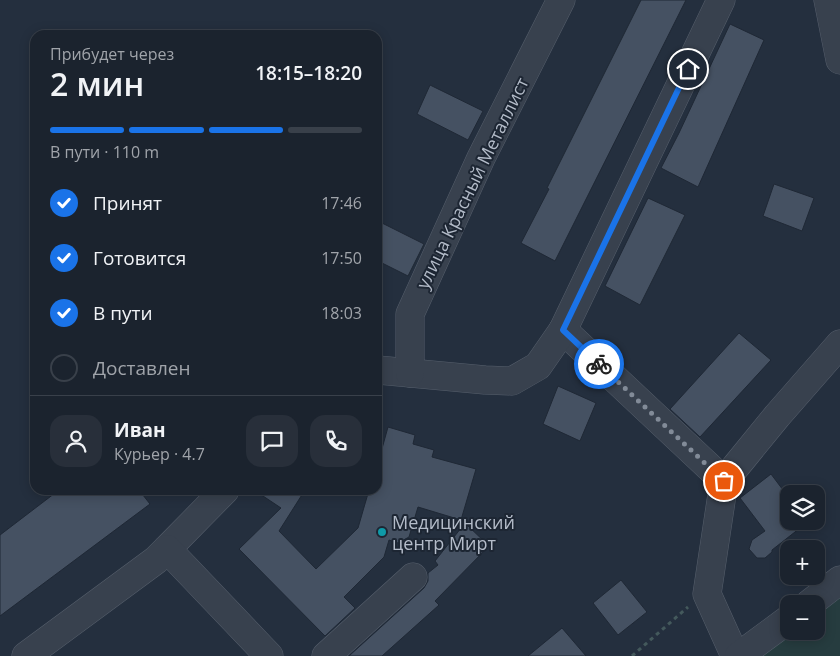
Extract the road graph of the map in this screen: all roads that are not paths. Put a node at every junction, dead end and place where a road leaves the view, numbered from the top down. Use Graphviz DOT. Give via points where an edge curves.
graph roads {
  1 [pos="561,0"];
  2 [pos="721,0"];
  3 [pos="828,0"];
  4 [pos="839,38"];
  5 [pos="840,323"];
  6 [pos="563,330"];
  7 [pos="836,348"];
  8 [pos="382,370"];
  9 [pos="410,373"];
  10 [pos="724,481"];
  11 [pos="221,495"];
  12 [pos="167,550"];
  13 [pos="413,577"];
  14 [pos="840,580"];
  15 [pos="821,595"];
  16 [pos="780,626"];
  17 [pos="26,656"];
  18 [pos="269,656"];
  19 [pos="326,656"];
  20 [pos="735,656"];
  21 [pos="739,656"];
  1 -- 9 [label="street, улица Красный Металлист" via="481,158 410,314"];
  2 -- 6 [label="street"];
  3 -- 4 [label="street"];
  5 -- 7 [label="street"];
  6 -- 9 [label="street" via="538,366 512,381"];
  6 -- 10 [label="street"];
  7 -- 10 [label="street"];
  8 -- 9 [label="street"];
  10 -- 20 [label="street" via="707,594"];
  11 -- 12 [label="street"];
  12 -- 17 [label="street"];
  12 -- 18 [label="street"];
  13 -- 19 [label="street"];
  14 -- 15 [label="street"];
  16 -- 21 [label="street"];
}
